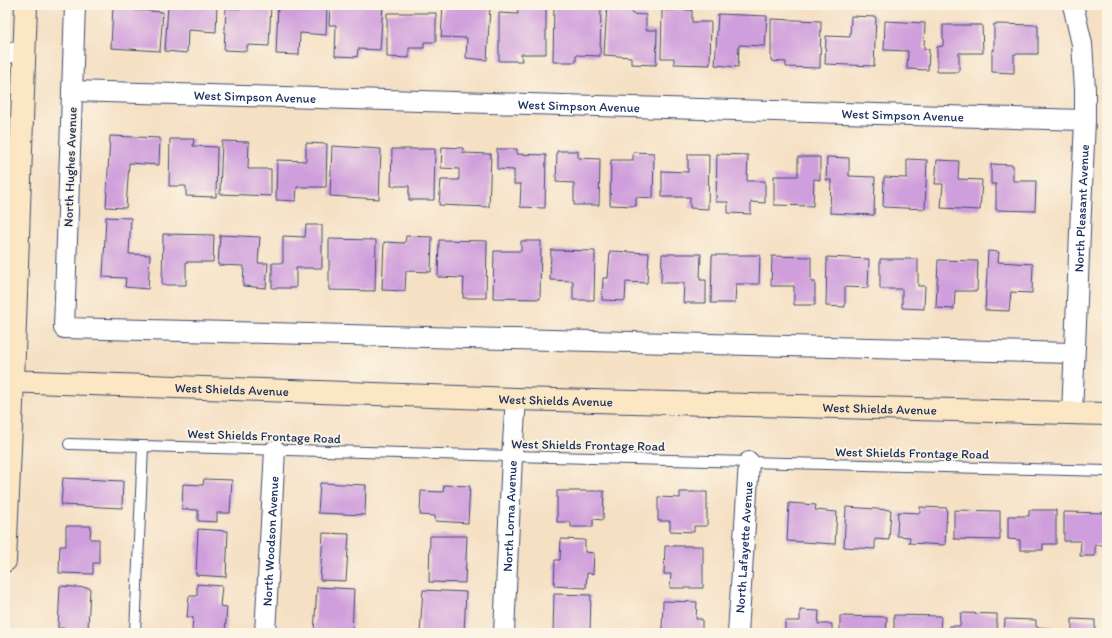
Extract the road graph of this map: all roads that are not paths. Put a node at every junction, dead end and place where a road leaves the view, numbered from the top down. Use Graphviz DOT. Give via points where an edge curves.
graph roads {
  1 [pos="26,5"];
  2 [pos="75,5"];
  3 [pos="1073,5"];
  4 [pos="14,53"];
  5 [pos="72,91"];
  6 [pos="1085,120"];
  7 [pos="12,202"];
  8 [pos="1074,353"];
  9 [pos="9,381"];
  10 [pos="516,399"];
  11 [pos="1072,413"];
  12 [pos="1107,414"];
  13 [pos="69,444"];
  14 [pos="143,446"];
  15 [pos="275,450"];
  16 [pos="512,456"];
  17 [pos="749,462"];
  18 [pos="1107,471"];
  19 [pos="5,561"];
  20 [pos="135,633"];
  21 [pos="265,633"];
  22 [pos="504,633"];
  23 [pos="738,633"];
  1 -- 4 [label="main road"];
  2 -- 5 [label="street, North Hughes Avenue"];
  3 -- 6 [label="street, North Pleasant Avenue" via="1082,44"];
  4 -- 7 [label="main road"];
  5 -- 6 [label="street, West Simpson Avenue"];
  5 -- 8 [label="street, North Hughes Avenue" via="64,328"];
  6 -- 8 [label="street, North Pleasant Avenue"];
  7 -- 9 [label="main road"];
  8 -- 11 [label="street, North Pleasant Avenue"];
  9 -- 10 [label="main road, West Shields Avenue"];
  9 -- 19 [label="main road"];
  10 -- 11 [label="main road, West Shields Avenue"];
  10 -- 16 [label="street, North Lorna Avenue"];
  11 -- 12 [label="main road, West Shields Avenue"];
  13 -- 14 [label="lane, West Shields Frontage Road"];
  14 -- 15 [label="lane, West Shields Frontage Road"];
  14 -- 20 [label="lane"];
  15 -- 16 [label="lane, West Shields Frontage Road"];
  15 -- 21 [label="street, North Woodson Avenue"];
  16 -- 17 [label="lane, West Shields Frontage Road"];
  16 -- 22 [label="street, North Lorna Avenue"];
  17 -- 18 [label="lane, West Shields Frontage Road"];
  17 -- 23 [label="street, North Lafayette Avenue"];
}
